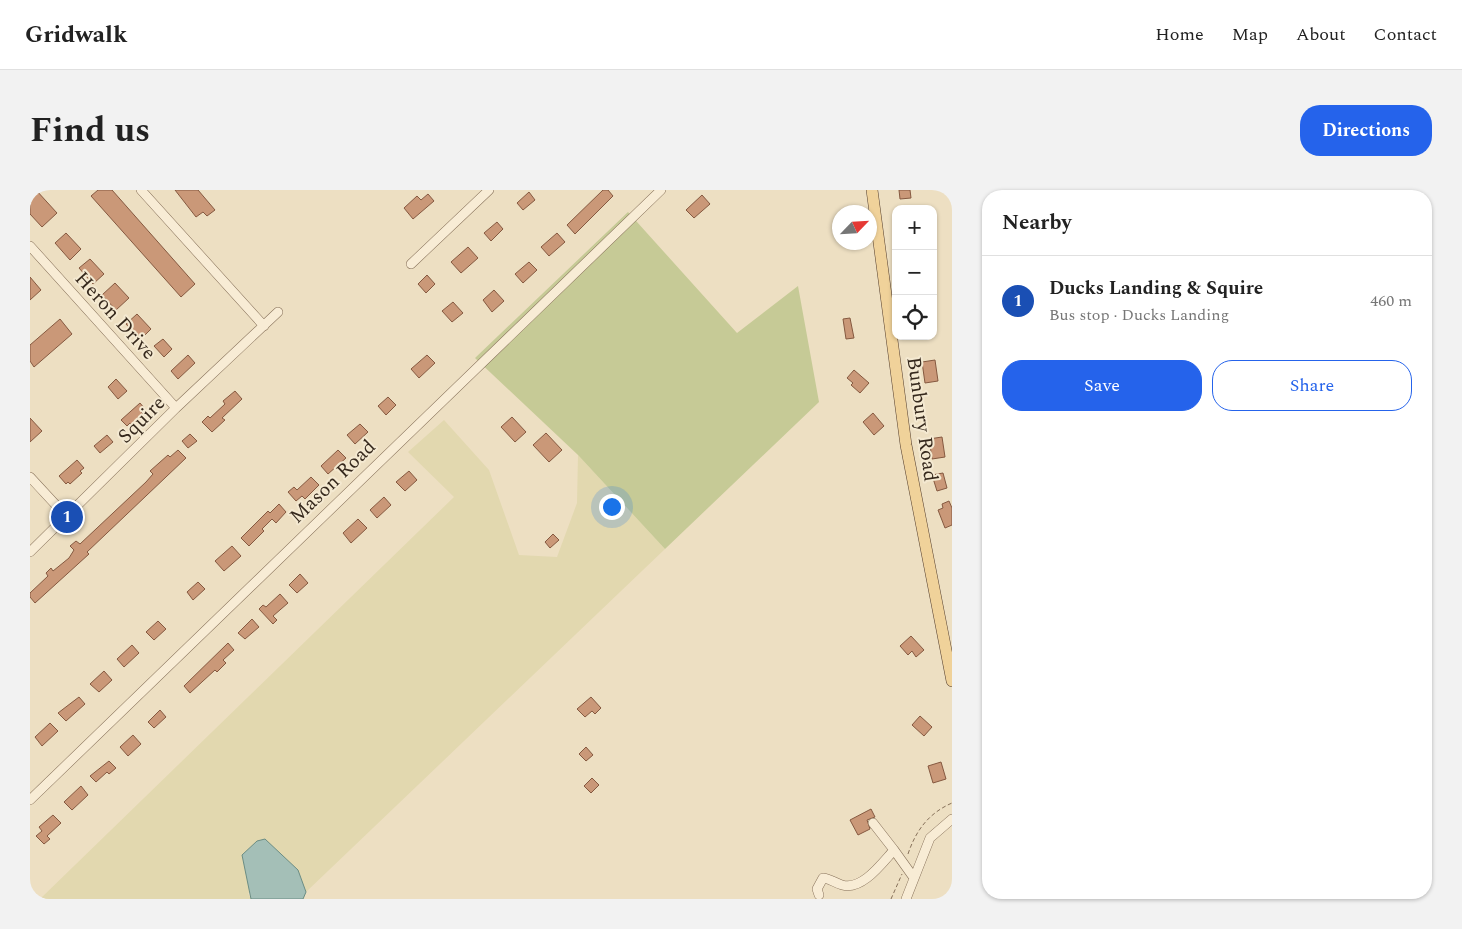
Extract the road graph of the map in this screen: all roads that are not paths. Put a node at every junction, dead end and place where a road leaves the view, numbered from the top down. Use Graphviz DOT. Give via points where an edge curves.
graph roads {
  1 [pos="141,190"];
  2 [pos="489,190"];
  3 [pos="661,190"];
  4 [pos="872,190"];
  5 [pos="30,246"];
  6 [pos="410,264"];
  7 [pos="278,312"];
  8 [pos="264,326"];
  9 [pos="176,408"];
  10 [pos="30,477"];
  11 [pos="67,516"];
  12 [pos="30,552"];
  13 [pos="952,681"];
  14 [pos="30,800"];
  15 [pos="952,819"];
  16 [pos="873,823"];
  17 [pos="894,850"];
  18 [pos="914,878"];
  19 [pos="819,895"];
  20 [pos="906,899"];
  1 -- 8 [label="street"];
  2 -- 6 [label="street"];
  3 -- 14 [label="street, Mason Road"];
  4 -- 13 [label="main road, Bunbury Road" via="906,444"];
  5 -- 9 [label="street, Heron Drive"];
  7 -- 8 [label="street, Squire"];
  8 -- 9 [label="street, Squire"];
  9 -- 11 [label="street, Squire"];
  10 -- 11 [label="street"];
  11 -- 12 [label="street, Squire"];
  15 -- 18 [label="street" via="930,838"];
  16 -- 17 [label="street"];
  17 -- 18 [label="street"];
  17 -- 19 [label="street" via="854,885 824,878 817,889"];
  18 -- 20 [label="street"];
}
